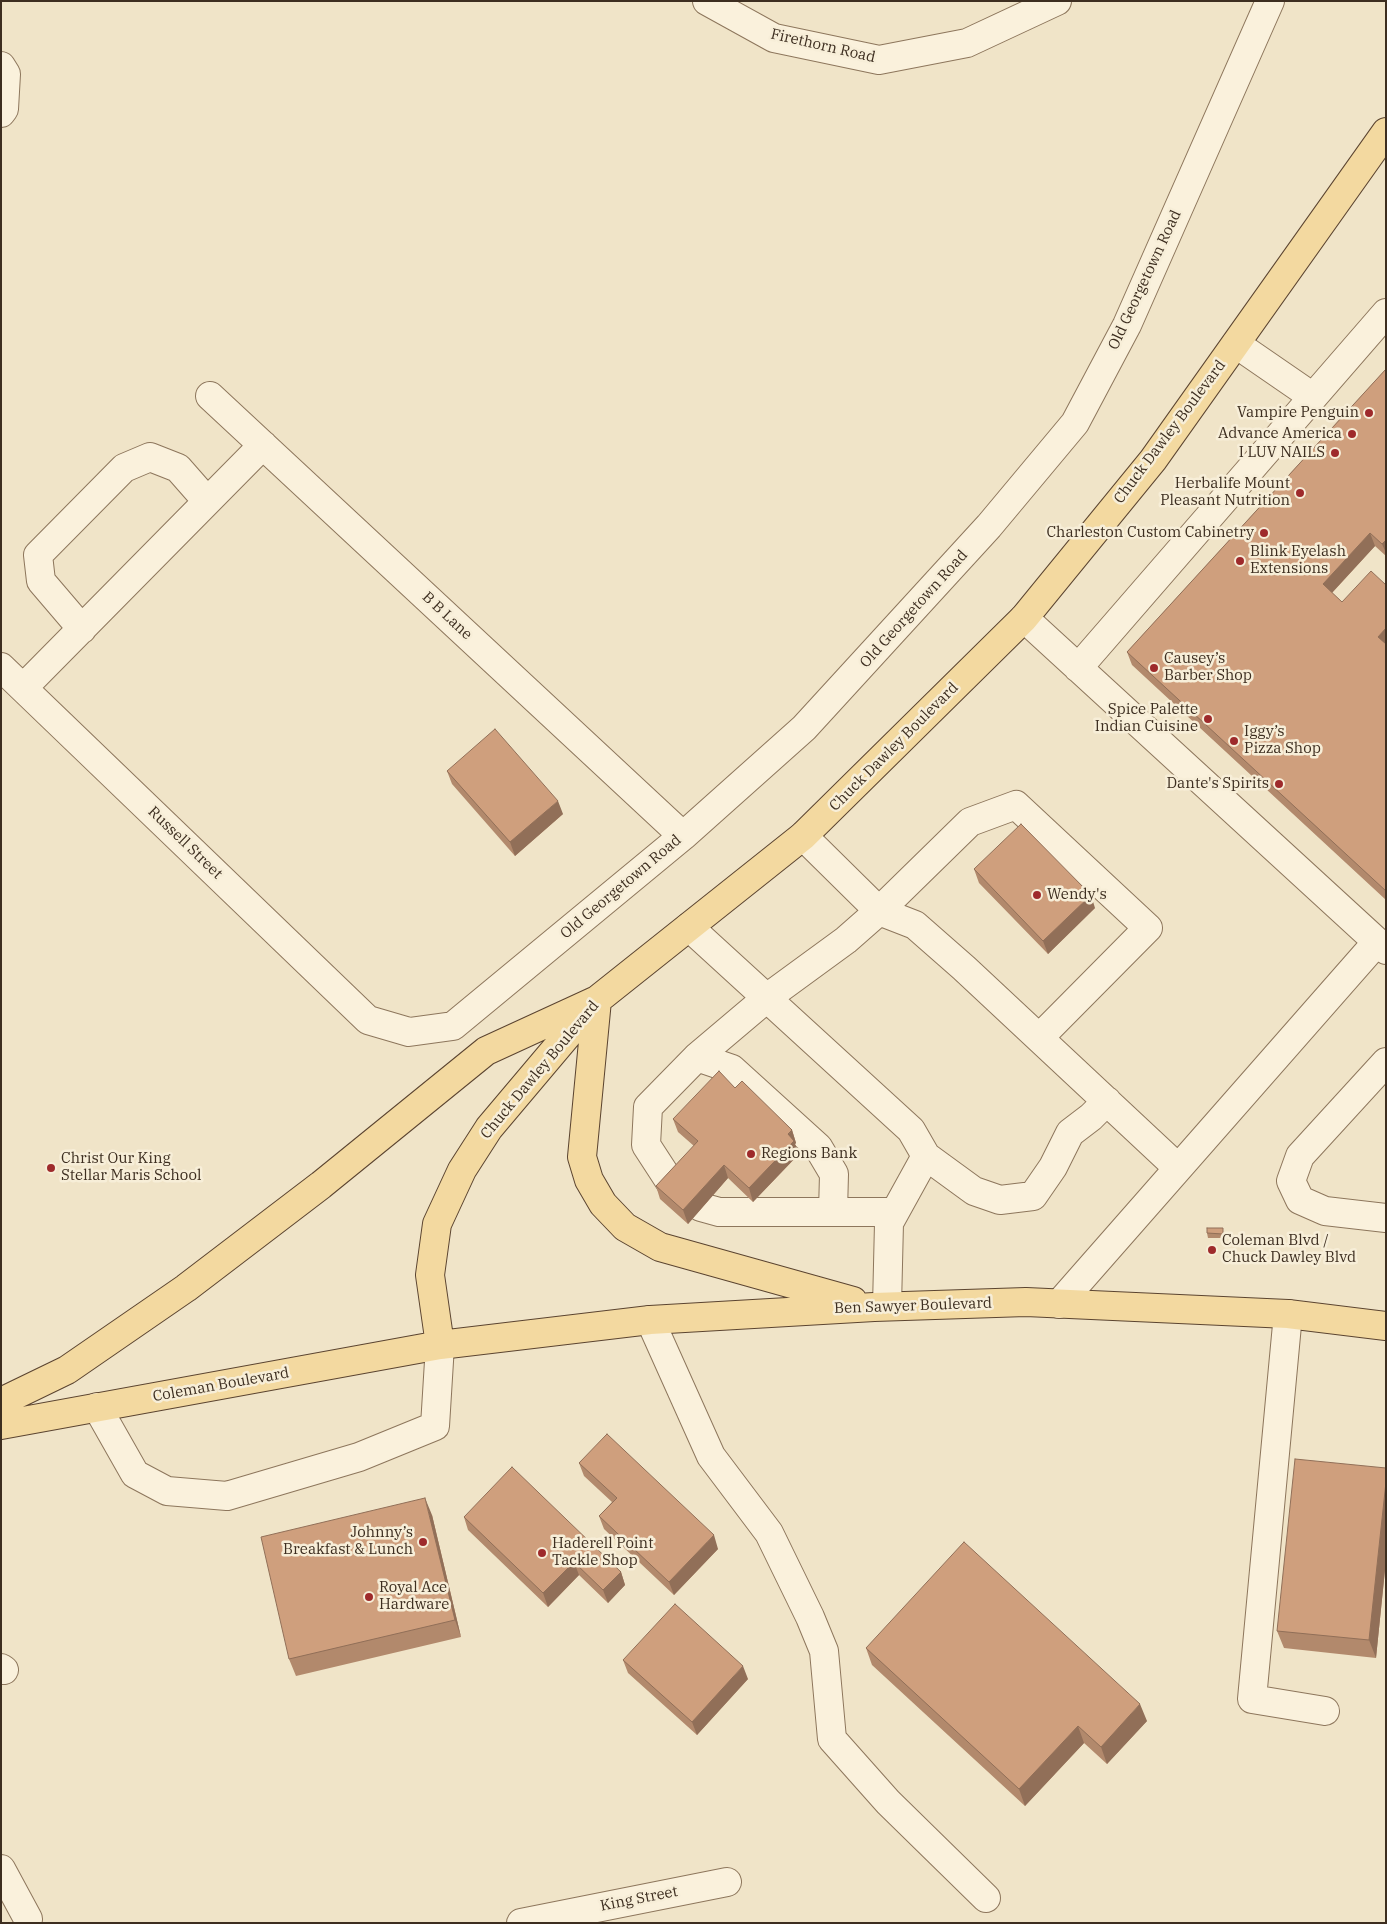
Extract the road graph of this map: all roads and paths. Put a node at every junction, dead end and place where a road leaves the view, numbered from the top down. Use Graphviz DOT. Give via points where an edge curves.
graph roads {
  1 [pos="706,1"];
  2 [pos="1057,1"];
  3 [pos="1270,1"];
  4 [pos="1,66"];
  5 [pos="1,113"];
  6 [pos="1386,132"];
  7 [pos="1386,313"];
  8 [pos="1236,344"];
  9 [pos="210,396"];
  10 [pos="1313,397"];
  11 [pos="262,445"];
  12 [pos="207,501"];
  13 [pos="1024,618"];
  14 [pos="82,628"];
  15 [pos="1,667"];
  16 [pos="1078,668"];
  17 [pos="23,688"];
  18 [pos="683,836"];
  19 [pos="803,836"];
  20 [pos="879,911"];
  21 [pos="689,927"];
  22 [pos="1381,946"];
  23 [pos="768,997"];
  24 [pos="597,1000"];
  25 [pos="368,1020"];
  26 [pos="1040,1037"];
  27 [pos="697,1057"];
  28 [pos="1386,1062"];
  29 [pos="1107,1101"];
  30 [pos="926,1156"];
  31 [pos="1178,1168"];
  32 [pos="672,1186"];
  33 [pos="701,1207"];
  34 [pos="833,1212"];
  35 [pos="895,1212"];
  36 [pos="1386,1218"];
  37 [pos="1059,1304"];
  38 [pos="880,1307"];
  39 [pos="1288,1314"];
  40 [pos="650,1320"];
  41 [pos="1386,1326"];
  42 [pos="440,1345"];
  43 [pos="1,1402"];
  44 [pos="97,1407"];
  45 [pos="1,1425"];
  46 [pos="1325,1711"];
  47 [pos="1,1869"];
  48 [pos="727,1882"];
  49 [pos="986,1898"];
  50 [pos="581,1917"];
  51 [pos="26,1922"];
  52 [pos="521,1923"];
  1 -- 2 [label="street, Firethorn Road" via="774,38 878,60 968,43"];
  3 -- 18 [label="street, Old Georgetown Road" via="1127,325 1074,423 989,526 804,728"];
  4 -- 5 [label="street" via="6,74"];
  6 -- 8 [label="main road, Chuck Dawley Boulevard"];
  7 -- 10 [label="street"];
  8 -- 10 [label="street"];
  8 -- 13 [label="main road, Chuck Dawley Boulevard" via="1152,460"];
  9 -- 11 [label="street, B B Lane"];
  10 -- 16 [label="street"];
  11 -- 12 [label="street"];
  11 -- 18 [label="street, B B Lane"];
  12 -- 14 [label="street"];
  12 -- 14 [label="street" via="178,468 150,457 124,468 44,549 38,556 41,581"];
  13 -- 16 [label="street"];
  13 -- 19 [label="main road, Chuck Dawley Boulevard"];
  14 -- 17 [label="street"];
  15 -- 17 [label="street, Russell Street"];
  16 -- 22 [label="street"];
  17 -- 25 [label="street, Russell Street"];
  18 -- 25 [label="street, Old Georgetown Road" via="453,1026 409,1032"];
  19 -- 20 [label="street"];
  19 -- 21 [label="main road, Chuck Dawley Boulevard"];
  20 -- 23 [label="street" via="846,940"];
  20 -- 26 [label="street" via="915,925"];
  20 -- 26 [label="street" via="970,822 1016,805 1148,928"];
  21 -- 23 [label="street"];
  21 -- 24 [label="main road, Chuck Dawley Boulevard"];
  22 -- 31 [label="street"];
  23 -- 27 [label="street"];
  23 -- 30 [label="street" via="911,1130"];
  24 -- 38 [label="main road" via="582,1157 589,1180 603,1204 625,1227 660,1247"];
  24 -- 42 [label="main road, Chuck Dawley Boulevard" via="489,1128 462,1170 437,1224 430,1275"];
  24 -- 43 [label="main road" via="486,1051 321,1185 186,1288 66,1370"];
  26 -- 29 [label="street"];
  27 -- 32 [label="street" via="648,1106 646,1145"];
  27 -- 34 [label="street" via="732,1069 818,1147 834,1174"];
  28 -- 36 [label="street" via="1300,1156 1291,1181 1300,1200 1325,1211"];
  29 -- 30 [label="street" via="1070,1133 1053,1167 1033,1196 1000,1200 974,1191"];
  29 -- 31 [label="street"];
  30 -- 35 [label="street"];
  31 -- 37 [label="street"];
  33 -- 34 [label="street" via="719,1212"];
  34 -- 35 [label="street"];
  35 -- 38 [label="street" via="888,1222"];
  37 -- 38 [label="main road, Ben Sawyer Boulevard" via="1026,1302"];
  37 -- 39 [label="main road, Ben Sawyer Boulevard"];
  38 -- 40 [label="main road, Ben Sawyer Boulevard"];
  39 -- 41 [label="main road, Ben Sawyer Boulevard"];
  39 -- 46 [label="street" via="1252,1699"];
  40 -- 42 [label="main road, Ben Sawyer Boulevard"];
  40 -- 49 [label="street" via="711,1456 769,1534 810,1617 824,1651 832,1739 888,1802"];
  42 -- 44 [label="main road, Coleman Boulevard"];
  42 -- 44 [label="street" via="435,1426 359,1457 227,1496 167,1491 135,1474"];
  44 -- 45 [label="main road, Coleman Boulevard"];
  47 -- 51 [label="street"];
  48 -- 50 [label="street, King Street"];
  50 -- 52 [label="street, King Street"];
}
